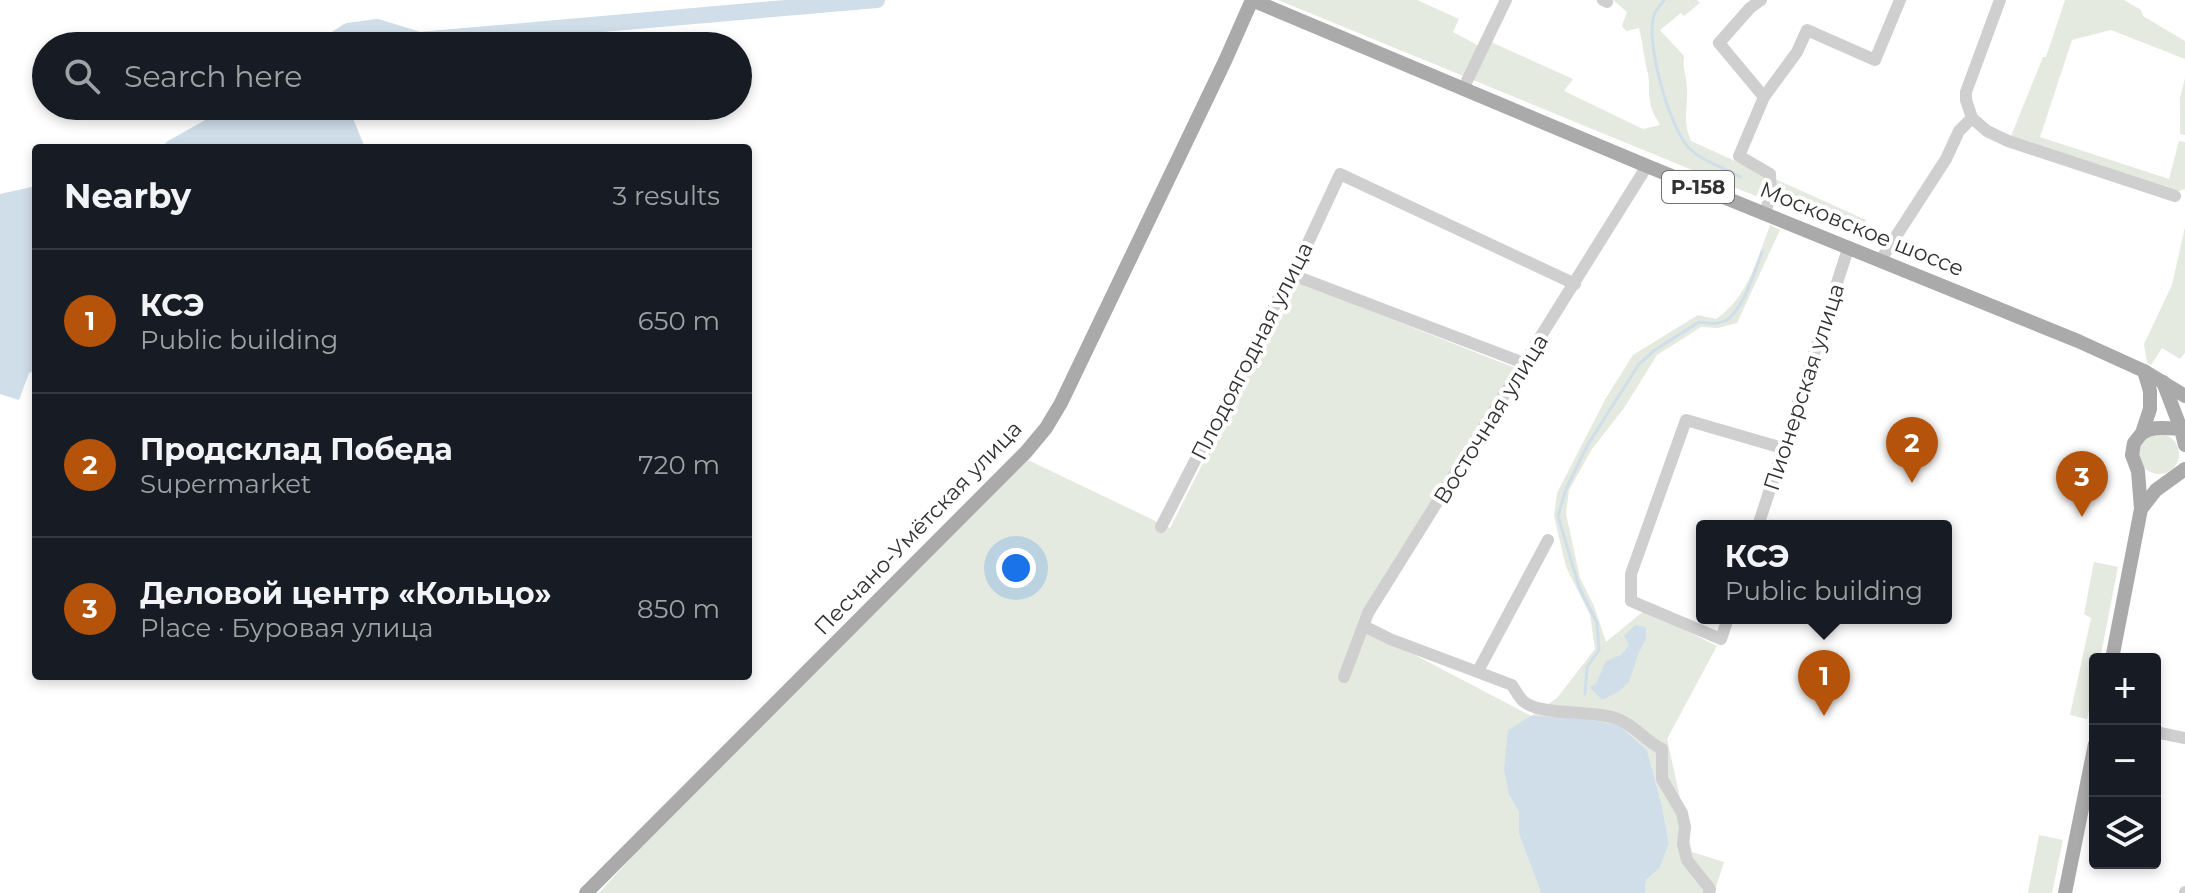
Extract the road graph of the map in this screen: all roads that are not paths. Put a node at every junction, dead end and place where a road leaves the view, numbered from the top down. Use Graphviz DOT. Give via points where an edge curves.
graph roads {
  1 [pos="1252,0"];
  2 [pos="1506,0"];
  3 [pos="1761,0"];
  4 [pos="1900,0"];
  5 [pos="2000,0"];
  6 [pos="1463,89"];
  7 [pos="1764,97"];
  8 [pos="1972,118"];
  9 [pos="1647,166"];
  10 [pos="2175,196"];
  11 [pos="1764,214"];
  12 [pos="1848,249"];
  13 [pos="1880,261"];
  14 [pos="1293,275"];
  15 [pos="1575,284"];
  16 [pos="1526,364"];
  17 [pos="2144,371"];
  18 [pos="2163,381"];
  19 [pos="2185,396"];
  20 [pos="2179,429"];
  21 [pos="2142,433"];
  22 [pos="2185,445"];
  23 [pos="1783,448"];
  24 [pos="2138,471"];
  25 [pos="2180,471"];
  26 [pos="2141,509"];
  27 [pos="1760,520"];
  28 [pos="1161,527"];
  29 [pos="1548,540"];
  30 [pos="1726,624"];
  31 [pos="1364,626"];
  32 [pos="2113,653"];
  33 [pos="1478,671"];
  34 [pos="1344,677"];
  35 [pos="2161,733"];
  36 [pos="2185,738"];
  37 [pos="2089,774"];
  38 [pos="586,893"];
  39 [pos="1709,893"];
  40 [pos="2065,893"];
  1 -- 6 [label="main road, Московское шоссе / Р-158"];
  1 -- 38 [label="main road, Песчано-Умётская улица" via="1046,428"];
  2 -- 6 [label="street"];
  3 -- 7 [label="street" via="1719,43"];
  4 -- 7 [label="street, Московское шоссе" via="1875,60 1807,30"];
  5 -- 8 [label="street" via="1966,92"];
  6 -- 9 [label="main road, Московское шоссе / Р-158"];
  7 -- 11 [label="street, Московское шоссе" via="1739,156 1770,174 1771,196"];
  8 -- 10 [label="street" via="2008,141"];
  8 -- 13 [label="street"];
  9 -- 11 [label="main road, Московское шоссе / Р-158"];
  9 -- 15 [label="street, Восточная улица"];
  11 -- 12 [label="main road, Московское шоссе / Р-158"];
  12 -- 13 [label="main road, Московское шоссе / Р-158"];
  12 -- 23 [label="street, Пионерская улица"];
  13 -- 17 [label="main road, Московское шоссе / Р-158"];
  14 -- 15 [label="street, Плодоягодная улица" via="1340,174"];
  14 -- 16 [label="street"];
  14 -- 28 [label="street, Плодоягодная улица"];
  15 -- 16 [label="street, Восточная улица"];
  16 -- 31 [label="street, Восточная улица"];
  17 -- 18 [label="main road, Московское шоссе / Р-158"];
  17 -- 21 [label="main road" via="2151,400"];
  18 -- 19 [label="main road, Московское шоссе / Р-158"];
  18 -- 20 [label="main road"];
  20 -- 21 [label="main road" via="2158,427"];
  20 -- 22 [label="main road"];
  21 -- 24 [label="main road" via="2132,451"];
  23 -- 27 [label="street, Пионерская улица"];
  23 -- 30 [label="street" via="1686,420 1631,574 1631,601 1721,639"];
  24 -- 25 [label="main road" via="2152,481"];
  24 -- 26 [label="main road"];
  25 -- 26 [label="main road"];
  26 -- 32 [label="main road"];
  29 -- 33 [label="street"];
  31 -- 33 [label="street"];
  31 -- 34 [label="street, Восточная улица"];
  33 -- 39 [label="street" via="1512,685 1522,700 1539,709 1616,718 1662,749 1662,779 1682,813 1687,860"];
  35 -- 36 [label="street"];
  37 -- 40 [label="main road"];
}
